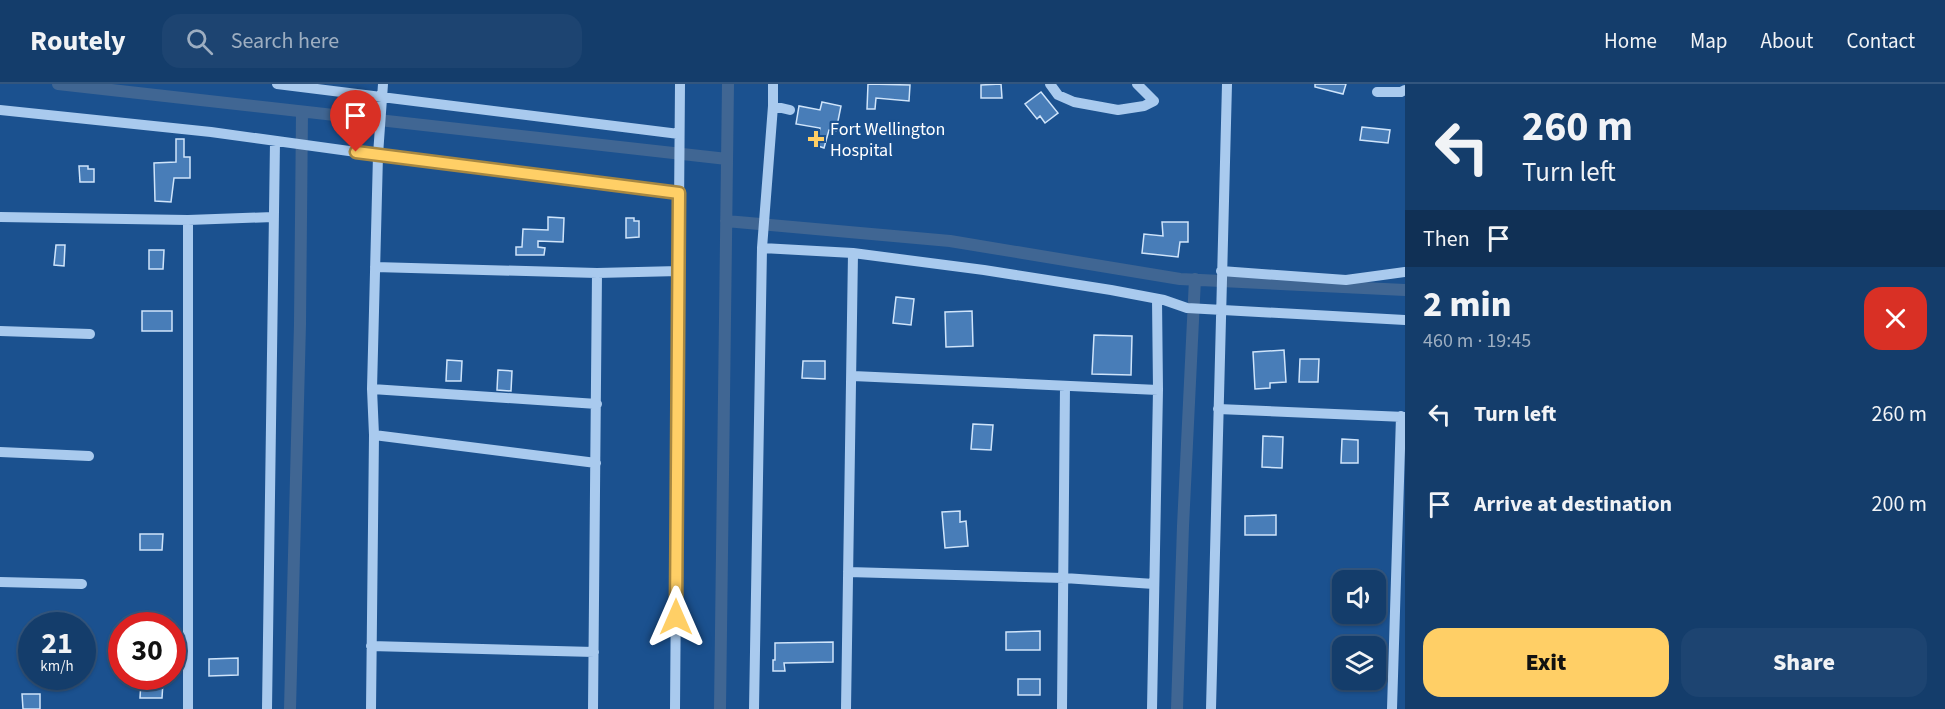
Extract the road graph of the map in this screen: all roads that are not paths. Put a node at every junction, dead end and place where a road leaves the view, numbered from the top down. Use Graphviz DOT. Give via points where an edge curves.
graph roads {
  1 [pos="277,84"];
  2 [pos="383,84"];
  3 [pos="680,84"];
  4 [pos="773,84"];
  5 [pos="1050,84"];
  6 [pos="1137,84"];
  7 [pos="1227,84"];
  8 [pos="1405,90"];
  9 [pos="1377,92"];
  10 [pos="383,97"];
  11 [pos="773,106"];
  12 [pos="0,110"];
  13 [pos="790,110"];
  14 [pos="680,134"];
  15 [pos="275,141"];
  16 [pos="378,155"];
  17 [pos="679,193"];
  18 [pos="0,217"];
  19 [pos="273,217"];
  20 [pos="188,220"];
  21 [pos="762,248"];
  22 [pos="853,253"];
  23 [pos="375,267"];
  24 [pos="679,271"];
  25 [pos="1221,271"];
  26 [pos="1405,272"];
  27 [pos="597,273"];
  28 [pos="1157,299"];
  29 [pos="1220,310"];
  30 [pos="1405,320"];
  31 [pos="0,331"];
  32 [pos="90,334"];
  33 [pos="853,376"];
  34 [pos="1065,386"];
  35 [pos="372,389"];
  36 [pos="1158,390"];
  37 [pos="597,404"];
  38 [pos="1218,409"];
  39 [pos="1403,416"];
  40 [pos="374,435"];
  41 [pos="0,452"];
  42 [pos="89,456"];
  43 [pos="596,463"];
  44 [pos="848,572"];
  45 [pos="1064,578"];
  46 [pos="0,582"];
  47 [pos="1154,584"];
  48 [pos="81,585"];
  49 [pos="371,646"];
  50 [pos="594,651"];
  51 [pos="188,709"];
  52 [pos="267,709"];
  53 [pos="371,709"];
  54 [pos="593,709"];
  55 [pos="675,709"];
  56 [pos="754,709"];
  57 [pos="846,709"];
  58 [pos="1062,709"];
  59 [pos="1152,709"];
  60 [pos="1211,709"];
  61 [pos="1392,709"];
  1 -- 10 [label="street"];
  2 -- 10 [label="street"];
  3 -- 14 [label="street"];
  4 -- 11 [label="street"];
  5 -- 6 [label="street" via="1058,95 1074,102 1118,110 1144,106 1154,100"];
  7 -- 25 [label="street"];
  8 -- 9 [label="street"];
  10 -- 14 [label="street"];
  10 -- 16 [label="street"];
  11 -- 13 [label="street"];
  11 -- 21 [label="street"];
  12 -- 15 [label="street"];
  14 -- 17 [label="street"];
  15 -- 16 [label="street"];
  15 -- 19 [label="street"];
  16 -- 17 [label="street"];
  16 -- 23 [label="street"];
  17 -- 24 [label="street"];
  18 -- 20 [label="street"];
  19 -- 20 [label="street"];
  19 -- 52 [label="street"];
  20 -- 51 [label="street"];
  21 -- 22 [label="street"];
  21 -- 56 [label="street"];
  22 -- 28 [label="street"];
  22 -- 33 [label="street"];
  23 -- 27 [label="street"];
  23 -- 35 [label="street"];
  24 -- 27 [label="street"];
  24 -- 55 [label="street"];
  25 -- 26 [label="street" via="1346,280"];
  25 -- 29 [label="street"];
  27 -- 37 [label="street"];
  28 -- 29 [label="street" via="1187,308"];
  28 -- 36 [label="street"];
  29 -- 30 [label="street"];
  29 -- 38 [label="street"];
  31 -- 32 [label="street"];
  33 -- 34 [label="street"];
  33 -- 44 [label="street"];
  34 -- 36 [label="street"];
  34 -- 45 [label="street"];
  35 -- 37 [label="street"];
  35 -- 40 [label="street"];
  36 -- 47 [label="street"];
  37 -- 43 [label="street"];
  38 -- 39 [label="street"];
  38 -- 60 [label="street"];
  39 -- 61 [label="street"];
  40 -- 43 [label="street"];
  40 -- 49 [label="street"];
  41 -- 42 [label="street"];
  43 -- 50 [label="street"];
  44 -- 45 [label="street"];
  44 -- 57 [label="street"];
  45 -- 47 [label="street"];
  45 -- 58 [label="street"];
  46 -- 48 [label="street"];
  47 -- 59 [label="street"];
  49 -- 50 [label="street"];
  49 -- 53 [label="street"];
  50 -- 54 [label="street"];
}
